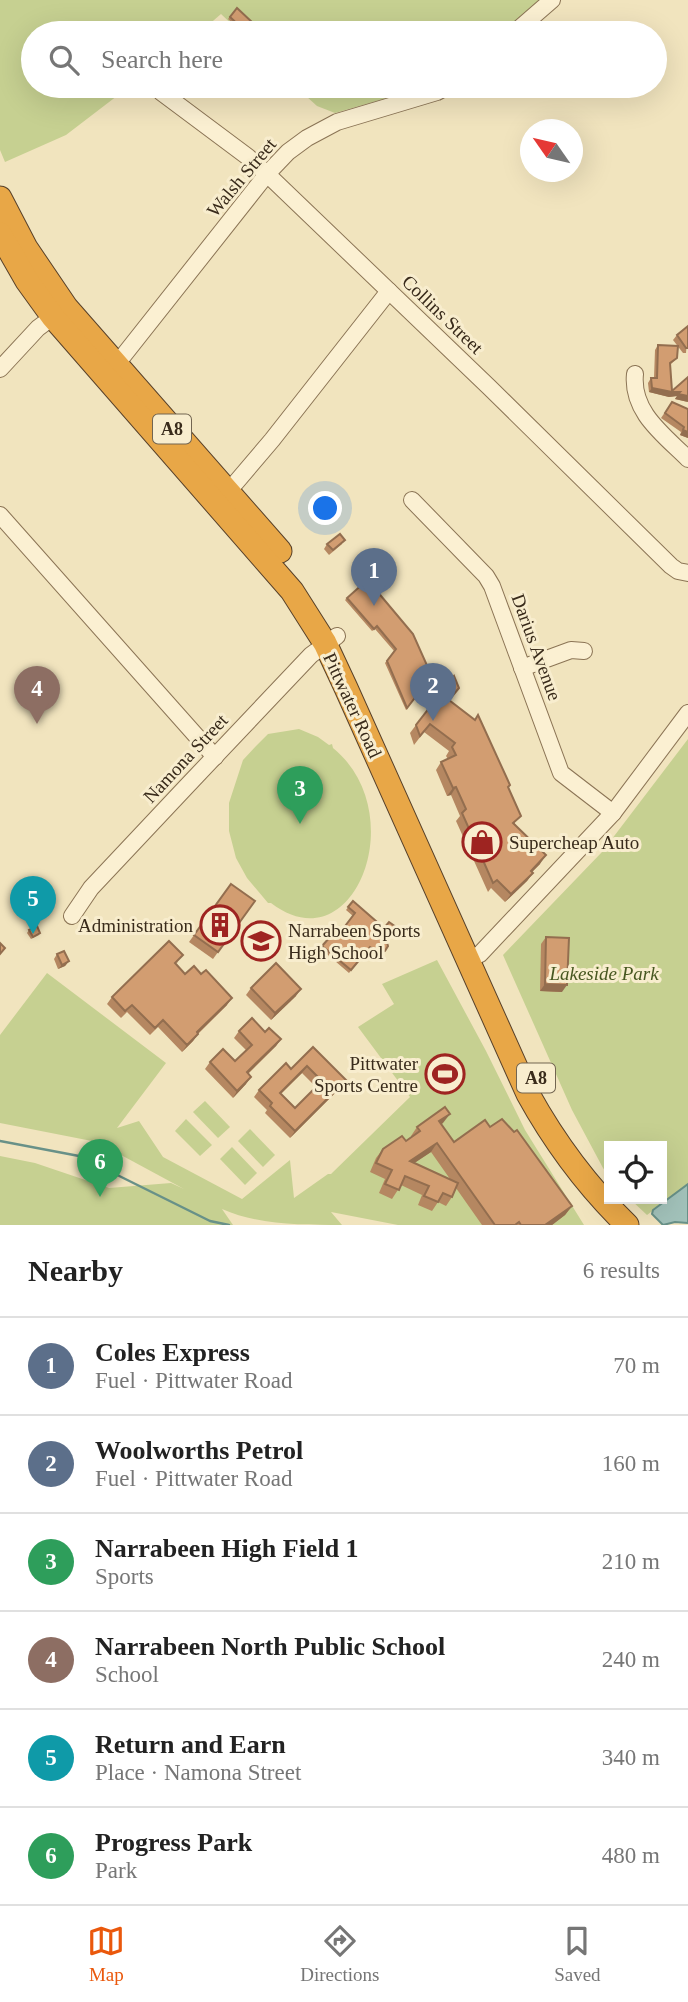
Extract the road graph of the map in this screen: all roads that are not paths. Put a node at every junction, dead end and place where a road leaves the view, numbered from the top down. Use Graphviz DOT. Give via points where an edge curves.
graph roads {
  1 [pos="552,0"];
  2 [pos="528,21"];
  3 [pos="169,98"];
  4 [pos="416,98"];
  5 [pos="267,174"];
  6 [pos="0,198"];
  7 [pos="0,234"];
  8 [pos="389,291"];
  9 [pos="59,312"];
  10 [pos="116,365"];
  11 [pos="0,369"];
  12 [pos="635,374"];
  13 [pos="688,459"];
  14 [pos="223,498"];
  15 [pos="412,499"];
  16 [pos="0,516"];
  17 [pos="688,573"];
  18 [pos="331,640"];
  19 [pos="584,651"];
  20 [pos="522,668"];
  21 [pos="688,713"];
  22 [pos="215,757"];
  23 [pos="613,813"];
  24 [pos="72,916"];
  25 [pos="473,957"];
  26 [pos="604,1186"];
  27 [pos="619,1204"];
  28 [pos="636,1224"];
  1 -- 2 [label="street"];
  3 -- 5 [label="street, Collins Street"];
  4 -- 5 [label="street, Walsh Street" via="326,127 297,144"];
  5 -- 8 [label="street, Collins Street"];
  5 -- 10 [label="street, Walsh Street"];
  6 -- 9 [label="highway, Pittwater Road / A8"];
  7 -- 9 [label="highway, Pittwater Road / A8" via="27,281"];
  8 -- 14 [label="street"];
  8 -- 17 [label="street, Collins Street" via="671,566"];
  9 -- 10 [label="highway, Pittwater Road / A8"];
  9 -- 11 [label="street"];
  9 -- 14 [label="highway, Pittwater Road / A8"];
  10 -- 14 [label="highway, Pittwater Road / A8"];
  12 -- 13 [label="street" via="643,412"];
  14 -- 18 [label="highway, Pittwater Road / A8" via="302,579"];
  15 -- 20 [label="street, Darius Avenue" via="486,576"];
  16 -- 22 [label="street"];
  18 -- 22 [label="street, Namona Street"];
  18 -- 25 [label="highway, Pittwater Road / A8"];
  19 -- 20 [label="street" via="571,650"];
  20 -- 23 [label="street, Darius Avenue" via="561,773"];
  21 -- 23 [label="street"];
  22 -- 24 [label="street, Namona Street" via="91,888"];
  23 -- 25 [label="street"];
  25 -- 26 [label="highway, Pittwater Road / A8" via="554,1113"];
  25 -- 28 [label="highway, Pittwater Road / A8" via="541,1117 582,1177"];
  27 -- 28 [label="highway, Pittwater Road / A8"];
}
